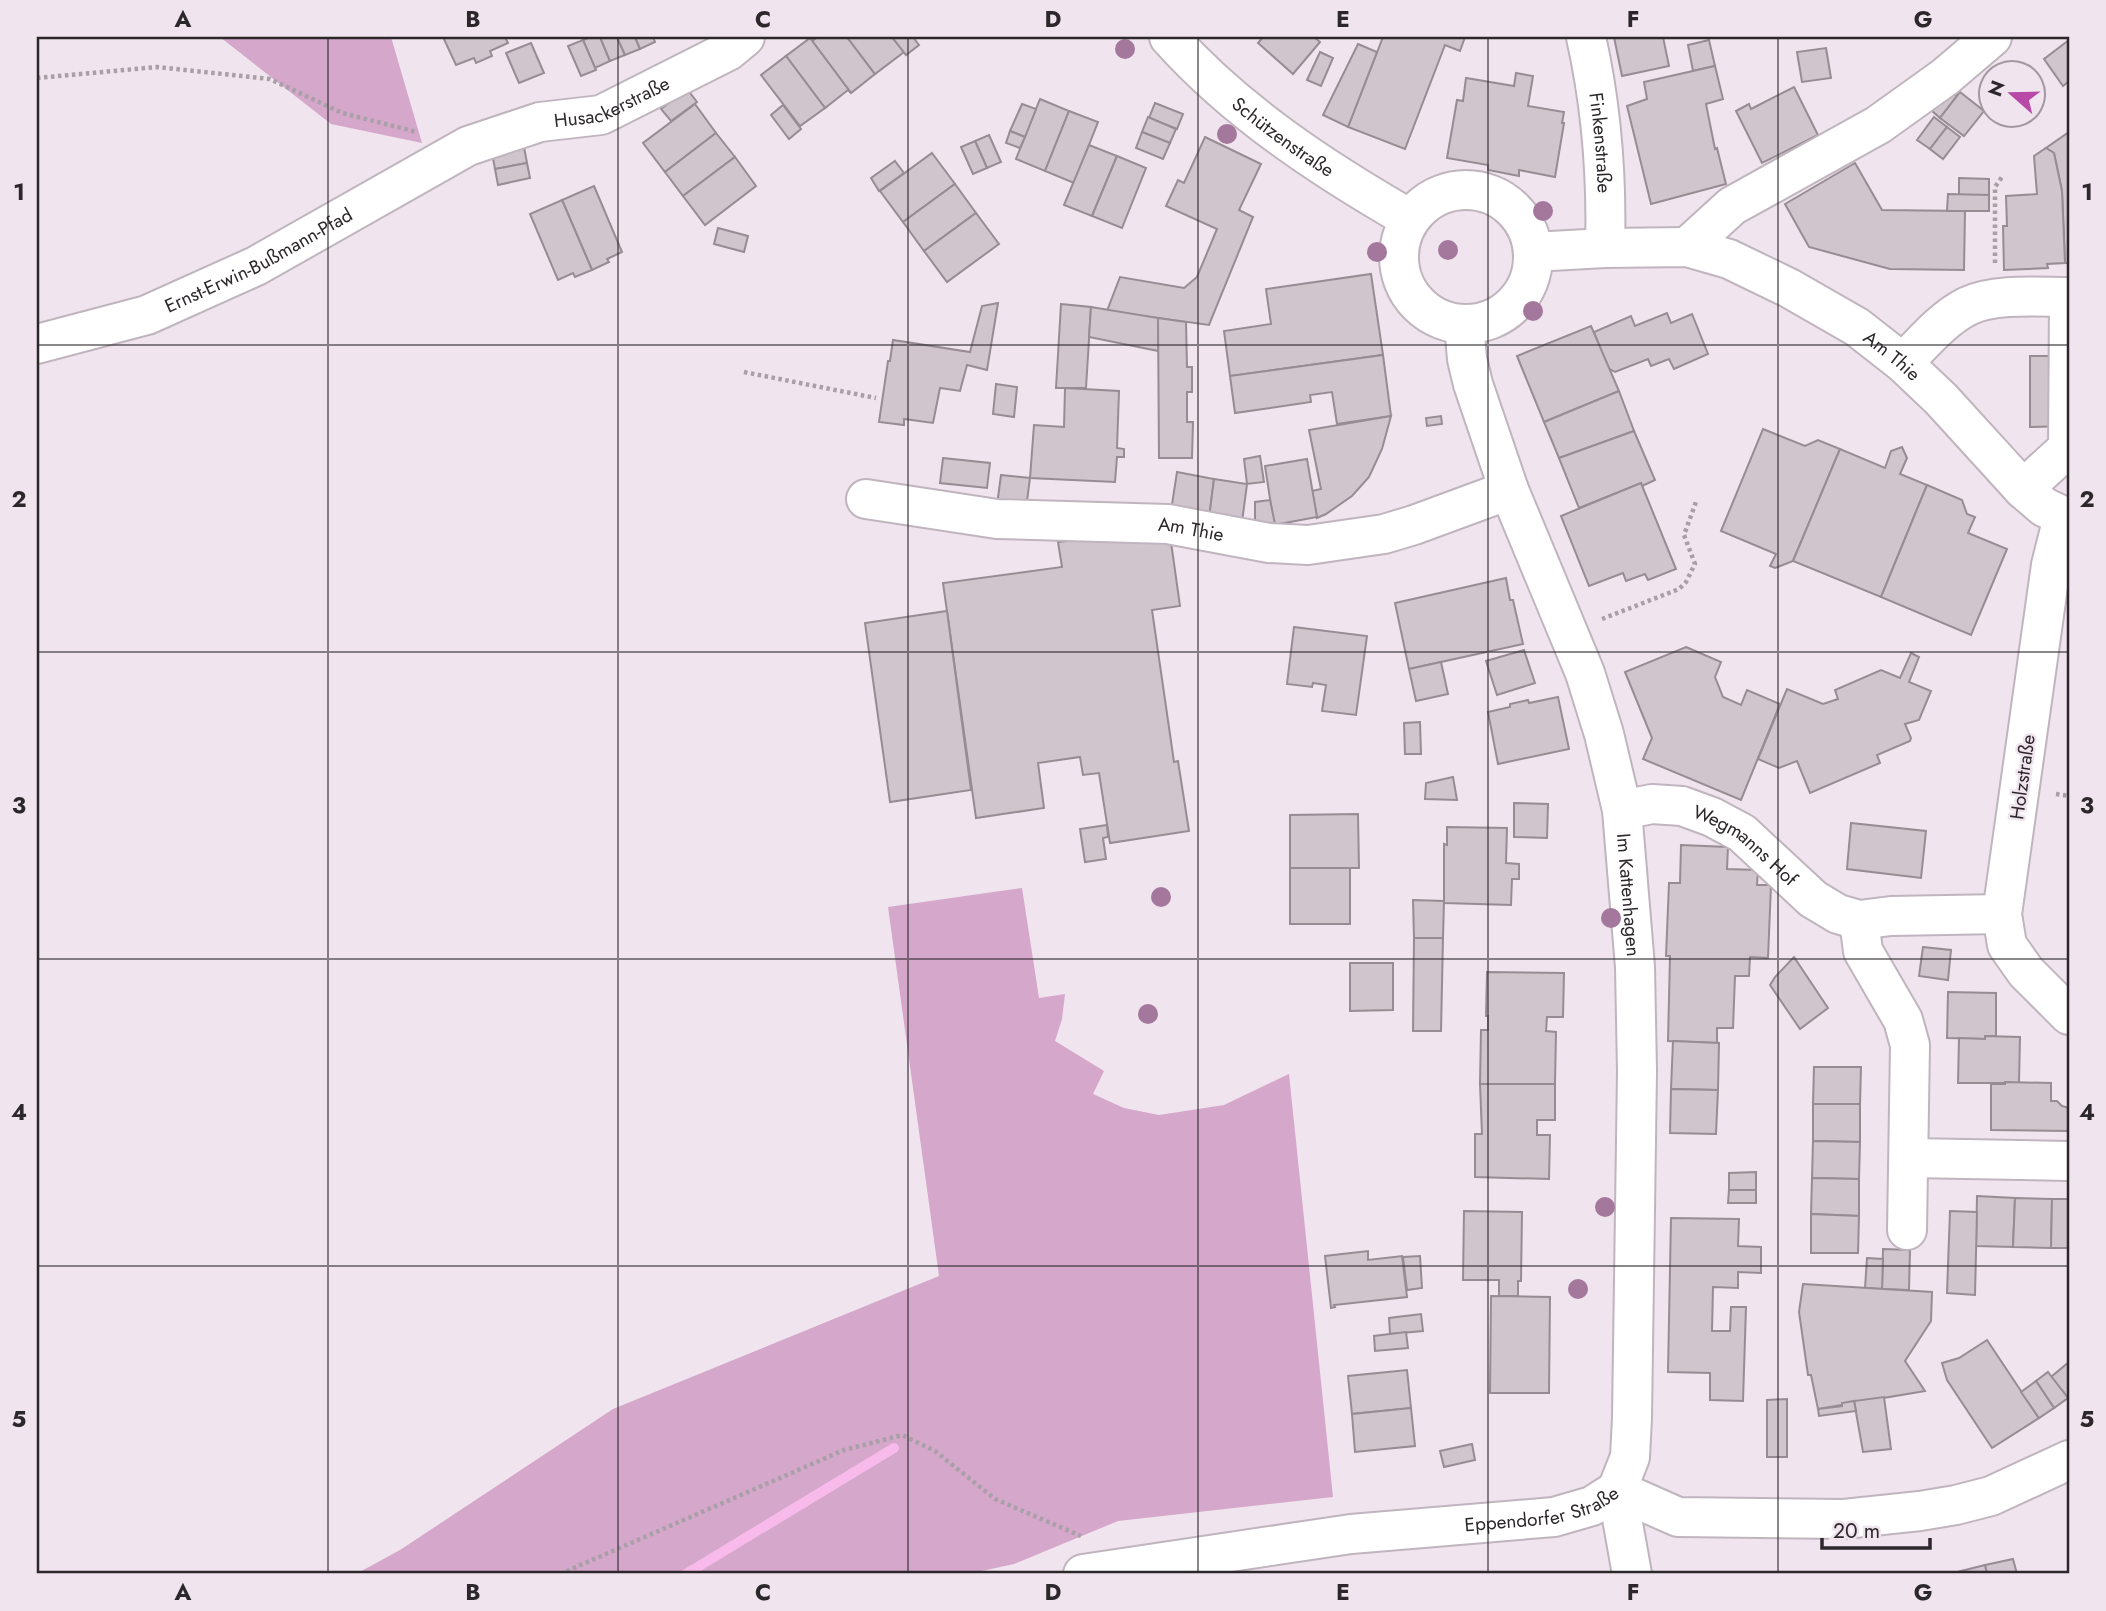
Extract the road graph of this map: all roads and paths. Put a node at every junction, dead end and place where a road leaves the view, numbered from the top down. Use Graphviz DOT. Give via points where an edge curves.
graph roads {
  1 [pos="745,37"];
  2 [pos="1169,37"];
  3 [pos="1586,37"];
  4 [pos="1992,37"];
  5 [pos="37,78"];
  6 [pos="468,146"];
  7 [pos="2001,177"];
  8 [pos="1410,219"];
  9 [pos="1687,247"];
  10 [pos="1605,248"];
  11 [pos="1533,252"];
  12 [pos="2069,297"];
  13 [pos="1997,299"];
  14 [pos="1464,324"];
  15 [pos="37,344"];
  16 [pos="1903,363"];
  17 [pos="744,372"];
  18 [pos="876,398"];
  19 [pos="1509,489"];
  20 [pos="2023,489"];
  21 [pos="866,499"];
  22 [pos="1697,499"];
  23 [pos="2066,518"];
  24 [pos="1567,630"];
  25 [pos="1622,810"];
  26 [pos="2002,914"];
  27 [pos="1859,920"];
  28 [pos="2069,1015"];
  29 [pos="1910,1157"];
  30 [pos="2069,1161"];
  31 [pos="1907,1230"];
  32 [pos="2069,1460"];
  33 [pos="1617,1490"];
  34 [pos="1085,1556"];
  35 [pos="560,1574"];
  36 [pos="1632,1574"];
  1 -- 6 [label="street, Husackerstraße" via="728,51 601,115 540,122"];
  2 -- 8 [label="street, Schützenstraße" via="1268,127"];
  3 -- 10 [label="street, Finkenstraße" via="1605,186"];
  4 -- 9 [label="street" via="1878,125 1732,206"];
  5 -- 6 [label="path" via="157,67 270,79 342,113"];
  6 -- 15 [label="street, Ernst-Erwin-Bußmann-Pfad" via="256,266 147,315"];
  7 -- 13 [label="path" via="1995,187"];
  8 -- 11 [label="street" via="1437,196 1483,191 1505,201 1522,218"];
  8 -- 14 [label="street" via="1399,253 1406,288 1430,314"];
  9 -- 10 [label="street, Am Thie"];
  9 -- 16 [label="street, Am Thie" via="1729,259 1789,289 1857,327"];
  10 -- 11 [label="street, Am Thie"];
  11 -- 14 [label="street" via="1530,276 1519,298 1489,320"];
  12 -- 13 [label="street"];
  12 -- 20 [label="street" via="2068,448"];
  13 -- 16 [label="street" via="1969,305"];
  14 -- 19 [label="street, Im Kattenhagen" via="1467,359"];
  16 -- 20 [label="street, Am Thie"];
  17 -- 18 [label="path"];
  19 -- 21 [label="street, Am Thie" via="1394,531 1308,545 1269,543 1168,524 997,519"];
  19 -- 24 [label="street, Im Kattenhagen"];
  20 -- 23 [label="street, Am Thie"];
  22 -- 24 [label="path" via="1684,535 1695,564 1686,582 1679,589"];
  23 -- 26 [label="street, Holzstraße" via="2051,565"];
  24 -- 25 [label="street, Im Kattenhagen" via="1604,734"];
  25 -- 27 [label="street, Wegmanns Hof" via="1651,804 1682,806 1712,817 1742,833 1813,899"];
  25 -- 33 [label="street, Im Kattenhagen" via="1634,931 1637,1071 1632,1431 1630,1457"];
  26 -- 27 [label="street, Wegmanns Hof"];
  26 -- 28 [label="street, Holzstraße" via="2007,945 2026,972"];
  27 -- 29 [label="street" via="1863,951 1903,1020 1910,1045"];
  29 -- 30 [label="street"];
  29 -- 31 [label="street"];
  32 -- 33 [label="street, Eppendorfer Straße" via="1991,1496 1920,1511 1844,1519 1678,1517"];
  33 -- 34 [label="street, Eppendorfer Straße" via="1592,1506 1554,1517"];
  33 -- 36 [label="street"];
  34 -- 35 [label="path" via="995,1499 935,1451 902,1435 844,1450"];
}
